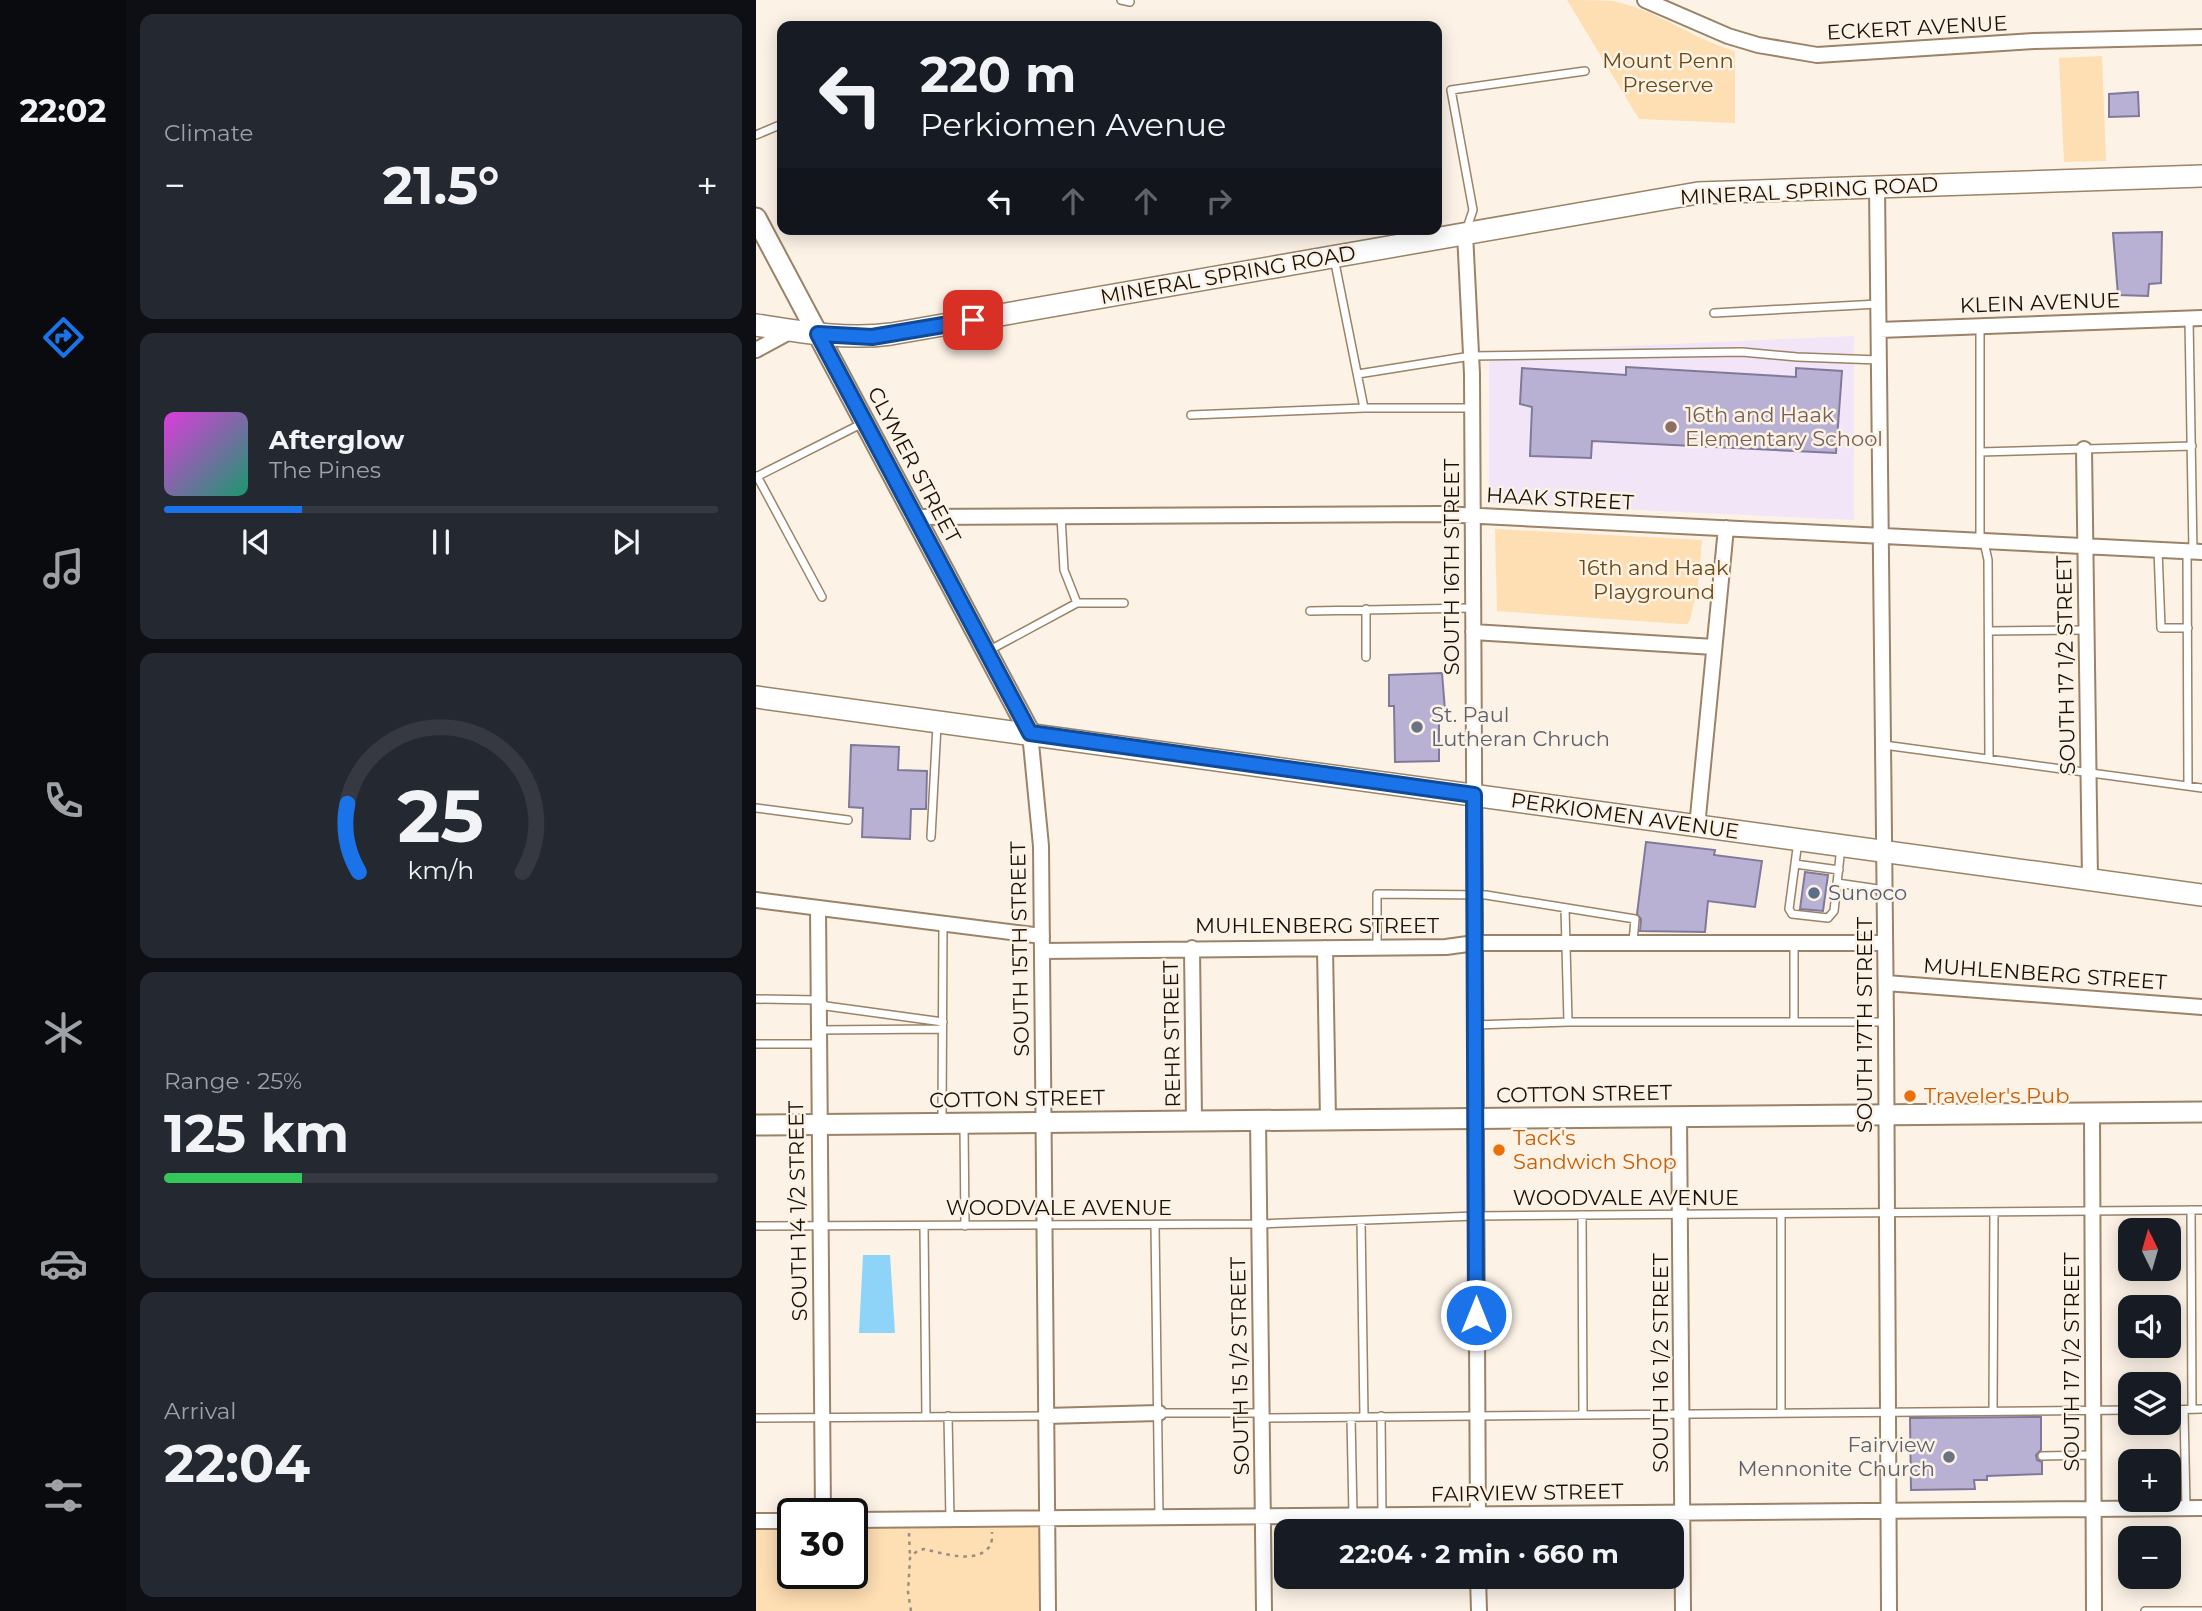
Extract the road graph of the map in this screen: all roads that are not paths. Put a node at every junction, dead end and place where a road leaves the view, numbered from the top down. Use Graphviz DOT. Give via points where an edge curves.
graph roads {
  1 [pos="1645,0"];
  2 [pos="2202,37"];
  3 [pos="1585,71"];
  4 [pos="777,126"];
  5 [pos="756,135"];
  6 [pos="2202,176"];
  7 [pos="1877,187"];
  8 [pos="756,218"];
  9 [pos="1465,233"];
  10 [pos="1334,256"];
  11 [pos="1878,304"];
  12 [pos="1714,313"];
  13 [pos="2196,318"];
  14 [pos="756,325"];
  15 [pos="1980,326"];
  16 [pos="792,330"];
  17 [pos="1879,330"];
  18 [pos="818,334"];
  19 [pos="756,350"];
  20 [pos="1471,356"];
  21 [pos="1880,360"];
  22 [pos="1358,374"];
  23 [pos="1364,408"];
  24 [pos="1472,408"];
  25 [pos="1191,415"];
  26 [pos="865,422"];
  27 [pos="2192,446"];
  28 [pos="2084,449"];
  29 [pos="1980,452"];
  30 [pos="757,477"];
  31 [pos="1472,515"];
  32 [pos="1061,516"];
  33 [pos="916,517"];
  34 [pos="1726,528"];
  35 [pos="1882,537"];
  36 [pos="1982,542"];
  37 [pos="2086,547"];
  38 [pos="2158,550"];
  39 [pos="2194,552"];
  40 [pos="822,597"];
  41 [pos="1077,603"];
  42 [pos="1124,603"];
  43 [pos="1473,608"];
  44 [pos="1366,609"];
  45 [pos="1310,611"];
  46 [pos="2188,628"];
  47 [pos="2087,630"];
  48 [pos="1989,631"];
  49 [pos="1473,632"];
  50 [pos="1714,647"];
  51 [pos="987,652"];
  52 [pos="1366,657"];
  53 [pos="756,697"];
  54 [pos="937,721"];
  55 [pos="1030,733"];
  56 [pos="1883,745"];
  57 [pos="1989,760"];
  58 [pos="2088,773"];
  59 [pos="2188,786"];
  60 [pos="2202,788"];
  61 [pos="1474,795"];
  62 [pos="756,808"];
  63 [pos="848,820"];
  64 [pos="1697,827"];
  65 [pos="931,837"];
  66 [pos="1798,841"];
  67 [pos="1841,846"];
  68 [pos="1885,852"];
  69 [pos="1795,864"];
  70 [pos="1839,870"];
  71 [pos="2090,880"];
  72 [pos="1837,883"];
  73 [pos="1885,890"];
  74 [pos="1474,894"];
  75 [pos="2202,895"];
  76 [pos="756,901"];
  77 [pos="818,908"];
  78 [pos="1565,908"];
  79 [pos="943,924"];
  80 [pos="1475,943"];
  81 [pos="1566,943"];
  82 [pos="1633,943"];
  83 [pos="1794,943"];
  84 [pos="1885,943"];
  85 [pos="1042,944"];
  86 [pos="1377,947"];
  87 [pos="1192,948"];
  88 [pos="1325,948"];
  89 [pos="1886,983"];
  90 [pos="756,999"];
  91 [pos="818,1000"];
  92 [pos="2202,1007"];
  93 [pos="1794,1022"];
  94 [pos="1886,1022"];
  95 [pos="1568,1023"];
  96 [pos="942,1025"];
  97 [pos="1475,1025"];
  98 [pos="818,1037"];
  99 [pos="756,1044"];
  100 [pos="2092,1112"];
  101 [pos="2202,1112"];
  102 [pos="1887,1114"];
  103 [pos="1679,1116"];
  104 [pos="1475,1118"];
  105 [pos="1328,1119"];
  106 [pos="1194,1120"];
  107 [pos="1258,1120"];
  108 [pos="942,1122"];
  109 [pos="964,1122"];
  110 [pos="1042,1122"];
  111 [pos="818,1124"];
  112 [pos="756,1125"];
  113 [pos="2191,1210"];
  114 [pos="2202,1210"];
  115 [pos="2092,1211"];
  116 [pos="1994,1212"];
  117 [pos="1887,1213"];
  118 [pos="1781,1214"];
  119 [pos="1582,1215"];
  120 [pos="1681,1215"];
  121 [pos="1476,1216"];
  122 [pos="1360,1221"];
  123 [pos="1259,1224"];
  124 [pos="819,1225"];
  125 [pos="1155,1225"];
  126 [pos="756,1226"];
  127 [pos="924,1226"];
  128 [pos="965,1226"];
  129 [pos="1043,1226"];
  130 [pos="2202,1409"];
  131 [pos="2092,1410"];
  132 [pos="2118,1410"];
  133 [pos="2181,1410"];
  134 [pos="2188,1410"];
  135 [pos="1993,1411"];
  136 [pos="1888,1412"];
  137 [pos="1158,1413"];
  138 [pos="1682,1413"];
  139 [pos="1781,1413"];
  140 [pos="1583,1414"];
  141 [pos="1262,1415"];
  142 [pos="1477,1415"];
  143 [pos="926,1416"];
  144 [pos="948,1416"];
  145 [pos="1045,1416"];
  146 [pos="1364,1416"];
  147 [pos="1381,1416"];
  148 [pos="822,1417"];
  149 [pos="1351,1417"];
  150 [pos="756,1418"];
  151 [pos="2093,1455"];
  152 [pos="2042,1456"];
  153 [pos="823,1498"];
  154 [pos="2186,1508"];
  155 [pos="2202,1508"];
  156 [pos="2093,1509"];
  157 [pos="1888,1511"];
  158 [pos="1683,1512"];
  159 [pos="1478,1514"];
  160 [pos="1353,1515"];
  161 [pos="1381,1515"];
  162 [pos="1263,1516"];
  163 [pos="1159,1517"];
  164 [pos="1046,1518"];
  165 [pos="950,1519"];
  166 [pos="1478,1519"];
  167 [pos="868,1520"];
  168 [pos="756,1521"];
  169 [pos="777,1521"];
  170 [pos="1479,1589"];
  171 [pos="1048,1611"];
  172 [pos="1264,1611"];
  173 [pos="1479,1611"];
  174 [pos="1684,1611"];
  175 [pos="1889,1611"];
  176 [pos="2094,1611"];
  177 [pos="2145,1611"];
  178 [pos="2192,1611"];
  179 [pos="2202,1611"];
  1 -- 2 [label="street, ECKERT AVENUE" via="1728,36 1817,55 2034,41"];
  3 -- 9 [label="lane" via="1451,90 1473,210"];
  4 -- 5 [label="lane"];
  6 -- 7 [label="main road, MINERAL SPRING ROAD"];
  7 -- 9 [label="main road, MINERAL SPRING ROAD" via="1698,193"];
  7 -- 11 [label="street, SOUTH 17TH STREET"];
  8 -- 18 [label="street, CLYMER STREET"];
  9 -- 10 [label="main road, MINERAL SPRING ROAD"];
  9 -- 20 [label="street, SOUTH 16TH STREET"];
  10 -- 18 [label="main road, MINERAL SPRING ROAD" via="872,337"];
  10 -- 22 [label="lane"];
  11 -- 12 [label="lane"];
  11 -- 17 [label="street, SOUTH 17TH STREET"];
  13 -- 15 [label="street, KLEIN AVENUE"];
  13 -- 27 [label="lane"];
  14 -- 16 [label="main road, MINERAL SPRING ROAD"];
  15 -- 17 [label="street, KLEIN AVENUE"];
  15 -- 29 [label="lane"];
  16 -- 18 [label="main road, MINERAL SPRING ROAD"];
  16 -- 19 [label="street"];
  17 -- 21 [label="street, SOUTH 17TH STREET"];
  18 -- 26 [label="street, CLYMER STREET"];
  20 -- 21 [label="lane" via="1742,352"];
  20 -- 22 [label="lane"];
  20 -- 24 [label="street, SOUTH 16TH STREET"];
  21 -- 35 [label="street, SOUTH 17TH STREET"];
  22 -- 23 [label="lane"];
  23 -- 24 [label="lane"];
  23 -- 25 [label="lane"];
  24 -- 31 [label="street, SOUTH 16TH STREET"];
  26 -- 30 [label="lane"];
  26 -- 33 [label="street, CLYMER STREET"];
  27 -- 28 [label="lane"];
  27 -- 39 [label="lane"];
  28 -- 29 [label="lane"];
  28 -- 37 [label="street, SOUTH 17 1/2 STREET"];
  29 -- 36 [label="lane"];
  30 -- 40 [label="lane"];
  31 -- 32 [label="street, HAAK STREET"];
  31 -- 34 [label="street, HAAK STREET"];
  31 -- 43 [label="street, SOUTH 16TH STREET"];
  32 -- 33 [label="street, HAAK STREET"];
  32 -- 41 [label="lane" via="1064,569"];
  33 -- 51 [label="street, CLYMER STREET"];
  34 -- 35 [label="street, HAAK STREET"];
  34 -- 50 [label="street"];
  35 -- 36 [label="street, HAAK STREET"];
  35 -- 56 [label="street, SOUTH 17TH STREET"];
  36 -- 37 [label="street, HAAK STREET"];
  36 -- 48 [label="lane" via="1988,560"];
  37 -- 38 [label="street, HAAK STREET"];
  37 -- 47 [label="street, SOUTH 17 1/2 STREET"];
  38 -- 39 [label="street, HAAK STREET"];
  38 -- 46 [label="lane" via="2161,628"];
  39 -- 46 [label="lane"];
  41 -- 42 [label="lane"];
  41 -- 51 [label="lane"];
  43 -- 44 [label="lane"];
  43 -- 49 [label="street, SOUTH 16TH STREET"];
  44 -- 45 [label="lane"];
  44 -- 52 [label="lane"];
  46 -- 59 [label="lane"];
  47 -- 48 [label="lane"];
  47 -- 58 [label="street, SOUTH 17 1/2 STREET"];
  48 -- 57 [label="lane"];
  49 -- 50 [label="street"];
  49 -- 61 [label="street, SOUTH 16TH STREET"];
  50 -- 64 [label="street"];
  51 -- 55 [label="street, CLYMER STREET"];
  53 -- 54 [label="main road, PERKIOMEN AVENUE"];
  54 -- 55 [label="main road, PERKIOMEN AVENUE"];
  54 -- 65 [label="lane"];
  55 -- 61 [label="main road, PERKIOMEN AVENUE"];
  55 -- 85 [label="street, SOUTH 15TH STREET" via="1041,846"];
  56 -- 57 [label="lane"];
  56 -- 68 [label="street, SOUTH 17TH STREET"];
  57 -- 58 [label="lane"];
  58 -- 59 [label="lane"];
  58 -- 71 [label="street, SOUTH 17 1/2 STREET"];
  59 -- 60 [label="lane"];
  61 -- 64 [label="main road, PERKIOMEN AVENUE"];
  61 -- 74 [label="street, SOUTH 16TH STREET"];
  62 -- 63 [label="lane"];
  64 -- 66 [label="main road, PERKIOMEN AVENUE"];
  66 -- 67 [label="main road, PERKIOMEN AVENUE"];
  66 -- 69 [label="lane"];
  67 -- 68 [label="main road, PERKIOMEN AVENUE"];
  67 -- 70 [label="lane"];
  68 -- 71 [label="main road, PERKIOMEN AVENUE"];
  68 -- 73 [label="street, SOUTH 17TH STREET"];
  69 -- 70 [label="lane"];
  69 -- 72 [label="lane" via="1792,914 1828,918"];
  70 -- 72 [label="lane"];
  71 -- 75 [label="main road, PERKIOMEN AVENUE"];
  72 -- 73 [label="lane"];
  73 -- 84 [label="street, SOUTH 17TH STREET"];
  74 -- 78 [label="lane"];
  74 -- 80 [label="street, SOUTH 16TH STREET"];
  74 -- 86 [label="lane" via="1377,894"];
  76 -- 77 [label="street, MUHLENBERG STREET"];
  77 -- 79 [label="street, MUHLENBERG STREET"];
  77 -- 91 [label="street, SOUTH 14 1/2 STREET"];
  78 -- 81 [label="lane"];
  78 -- 82 [label="lane" via="1635,919"];
  79 -- 85 [label="street, MUHLENBERG STREET"];
  79 -- 96 [label="lane"];
  80 -- 81 [label="street, MUHLENBERG STREET"];
  80 -- 86 [label="street, MUHLENBERG STREET"];
  80 -- 97 [label="street, SOUTH 16TH STREET"];
  81 -- 82 [label="street, MUHLENBERG STREET"];
  81 -- 95 [label="lane"];
  82 -- 83 [label="street, MUHLENBERG STREET"];
  83 -- 84 [label="street, MUHLENBERG STREET"];
  83 -- 93 [label="lane"];
  84 -- 89 [label="street, SOUTH 17TH STREET"];
  85 -- 87 [label="street, MUHLENBERG STREET"];
  85 -- 110 [label="street, SOUTH 15TH STREET"];
  86 -- 88 [label="street, MUHLENBERG STREET"];
  87 -- 88 [label="street, MUHLENBERG STREET"];
  87 -- 106 [label="street, REHR STREET"];
  88 -- 105 [label="street"];
  89 -- 92 [label="street, MUHLENBERG STREET"];
  89 -- 94 [label="street, SOUTH 17TH STREET"];
  90 -- 91 [label="lane"];
  91 -- 96 [label="lane" via="825,1006"];
  91 -- 98 [label="street, SOUTH 14 1/2 STREET"];
  93 -- 94 [label="lane"];
  93 -- 95 [label="lane"];
  94 -- 102 [label="street, SOUTH 17TH STREET"];
  95 -- 97 [label="lane"];
  96 -- 98 [label="lane"];
  96 -- 108 [label="lane"];
  97 -- 104 [label="street, SOUTH 16TH STREET"];
  98 -- 99 [label="lane"];
  98 -- 111 [label="street, SOUTH 14 1/2 STREET"];
  100 -- 101 [label="street, COTTON STREET"];
  100 -- 102 [label="street, COTTON STREET"];
  100 -- 115 [label="street, SOUTH 17 1/2 STREET"];
  102 -- 103 [label="street, COTTON STREET"];
  102 -- 117 [label="street, SOUTH 17TH STREET"];
  103 -- 104 [label="street, COTTON STREET"];
  103 -- 120 [label="street, SOUTH 16 1/2 STREET"];
  104 -- 105 [label="street, COTTON STREET"];
  104 -- 121 [label="street, SOUTH 16TH STREET"];
  105 -- 107 [label="street, COTTON STREET"];
  106 -- 107 [label="street, COTTON STREET"];
  106 -- 110 [label="street, COTTON STREET"];
  107 -- 123 [label="street, SOUTH 15 1/2 STREET"];
  108 -- 109 [label="street, COTTON STREET"];
  108 -- 111 [label="street, COTTON STREET"];
  109 -- 110 [label="street, COTTON STREET"];
  109 -- 128 [label="lane"];
  110 -- 129 [label="street, SOUTH 15TH STREET"];
  111 -- 112 [label="street, COTTON STREET"];
  111 -- 124 [label="street, SOUTH 14 1/2 STREET"];
  113 -- 114 [label="lane, WOODVALE AVENUE"];
  113 -- 115 [label="lane, WOODVALE AVENUE"];
  113 -- 134 [label="lane"];
  115 -- 116 [label="lane, WOODVALE AVENUE"];
  115 -- 131 [label="street, SOUTH 17 1/2 STREET"];
  116 -- 117 [label="lane, WOODVALE AVENUE"];
  116 -- 135 [label="lane"];
  117 -- 118 [label="lane, WOODVALE AVENUE"];
  117 -- 136 [label="street, SOUTH 17TH STREET"];
  118 -- 120 [label="lane, WOODVALE AVENUE"];
  118 -- 139 [label="lane"];
  119 -- 120 [label="lane, WOODVALE AVENUE"];
  119 -- 121 [label="lane, WOODVALE AVENUE"];
  119 -- 140 [label="lane"];
  120 -- 138 [label="street, SOUTH 16 1/2 STREET"];
  121 -- 122 [label="lane, WOODVALE AVENUE"];
  121 -- 142 [label="street, SOUTH 16TH STREET"];
  122 -- 123 [label="lane, WOODVALE AVENUE"];
  122 -- 146 [label="lane"];
  123 -- 125 [label="lane, WOODVALE AVENUE"];
  123 -- 141 [label="street, SOUTH 15 1/2 STREET"];
  124 -- 126 [label="lane, WOODVALE AVENUE"];
  124 -- 127 [label="lane, WOODVALE AVENUE"];
  124 -- 148 [label="street, SOUTH 14 1/2 STREET"];
  125 -- 129 [label="lane, WOODVALE AVENUE"];
  125 -- 137 [label="lane"];
  127 -- 128 [label="lane, WOODVALE AVENUE"];
  127 -- 143 [label="lane"];
  128 -- 129 [label="lane, WOODVALE AVENUE"];
  129 -- 145 [label="street, SOUTH 15TH STREET"];
  130 -- 134 [label="lane"];
  131 -- 132 [label="lane"];
  131 -- 135 [label="lane"];
  131 -- 151 [label="street, SOUTH 17 1/2 STREET"];
  133 -- 134 [label="lane"];
  134 -- 154 [label="lane"];
  135 -- 136 [label="lane"];
  136 -- 139 [label="lane"];
  136 -- 157 [label="street, SOUTH 17TH STREET"];
  137 -- 141 [label="lane"];
  137 -- 145 [label="street"];
  137 -- 163 [label="lane"];
  138 -- 139 [label="lane"];
  138 -- 140 [label="lane"];
  138 -- 158 [label="street, SOUTH 16 1/2 STREET"];
  140 -- 142 [label="lane"];
  141 -- 149 [label="lane"];
  141 -- 162 [label="street, SOUTH 15 1/2 STREET"];
  142 -- 147 [label="lane"];
  142 -- 159 [label="street, SOUTH 16TH STREET"];
  143 -- 144 [label="lane"];
  143 -- 148 [label="lane"];
  144 -- 145 [label="lane"];
  144 -- 165 [label="lane"];
  145 -- 164 [label="street, SOUTH 15TH STREET"];
  146 -- 147 [label="lane"];
  146 -- 149 [label="lane"];
  147 -- 161 [label="lane"];
  148 -- 150 [label="lane"];
  148 -- 153 [label="street, SOUTH 14 1/2 STREET"];
  149 -- 160 [label="lane"];
  151 -- 152 [label="lane"];
  151 -- 156 [label="street, SOUTH 17 1/2 STREET"];
  154 -- 155 [label="street, FAIRVIEW STREET"];
  154 -- 156 [label="street, FAIRVIEW STREET"];
  156 -- 157 [label="street, FAIRVIEW STREET"];
  156 -- 176 [label="street, SOUTH 17 1/2 STREET"];
  157 -- 158 [label="street, FAIRVIEW STREET"];
  157 -- 175 [label="street, SOUTH 17TH STREET"];
  158 -- 159 [label="street, FAIRVIEW STREET"];
  158 -- 174 [label="street, SOUTH 16 1/2 STREET"];
  159 -- 161 [label="street, FAIRVIEW STREET"];
  159 -- 166 [label="street, SOUTH 16TH STREET"];
  160 -- 161 [label="street, FAIRVIEW STREET"];
  160 -- 162 [label="street, FAIRVIEW STREET"];
  162 -- 163 [label="street, FAIRVIEW STREET"];
  162 -- 172 [label="street, SOUTH 15 1/2 STREET"];
  163 -- 164 [label="street, FAIRVIEW STREET"];
  164 -- 165 [label="street, FAIRVIEW STREET"];
  164 -- 171 [label="street, SOUTH 15TH STREET"];
  165 -- 167 [label="street, FAIRVIEW STREET"];
  168 -- 169 [label="street"];
  170 -- 173 [label="street"];
  177 -- 178 [label="lane"];
  178 -- 179 [label="lane"];
}
